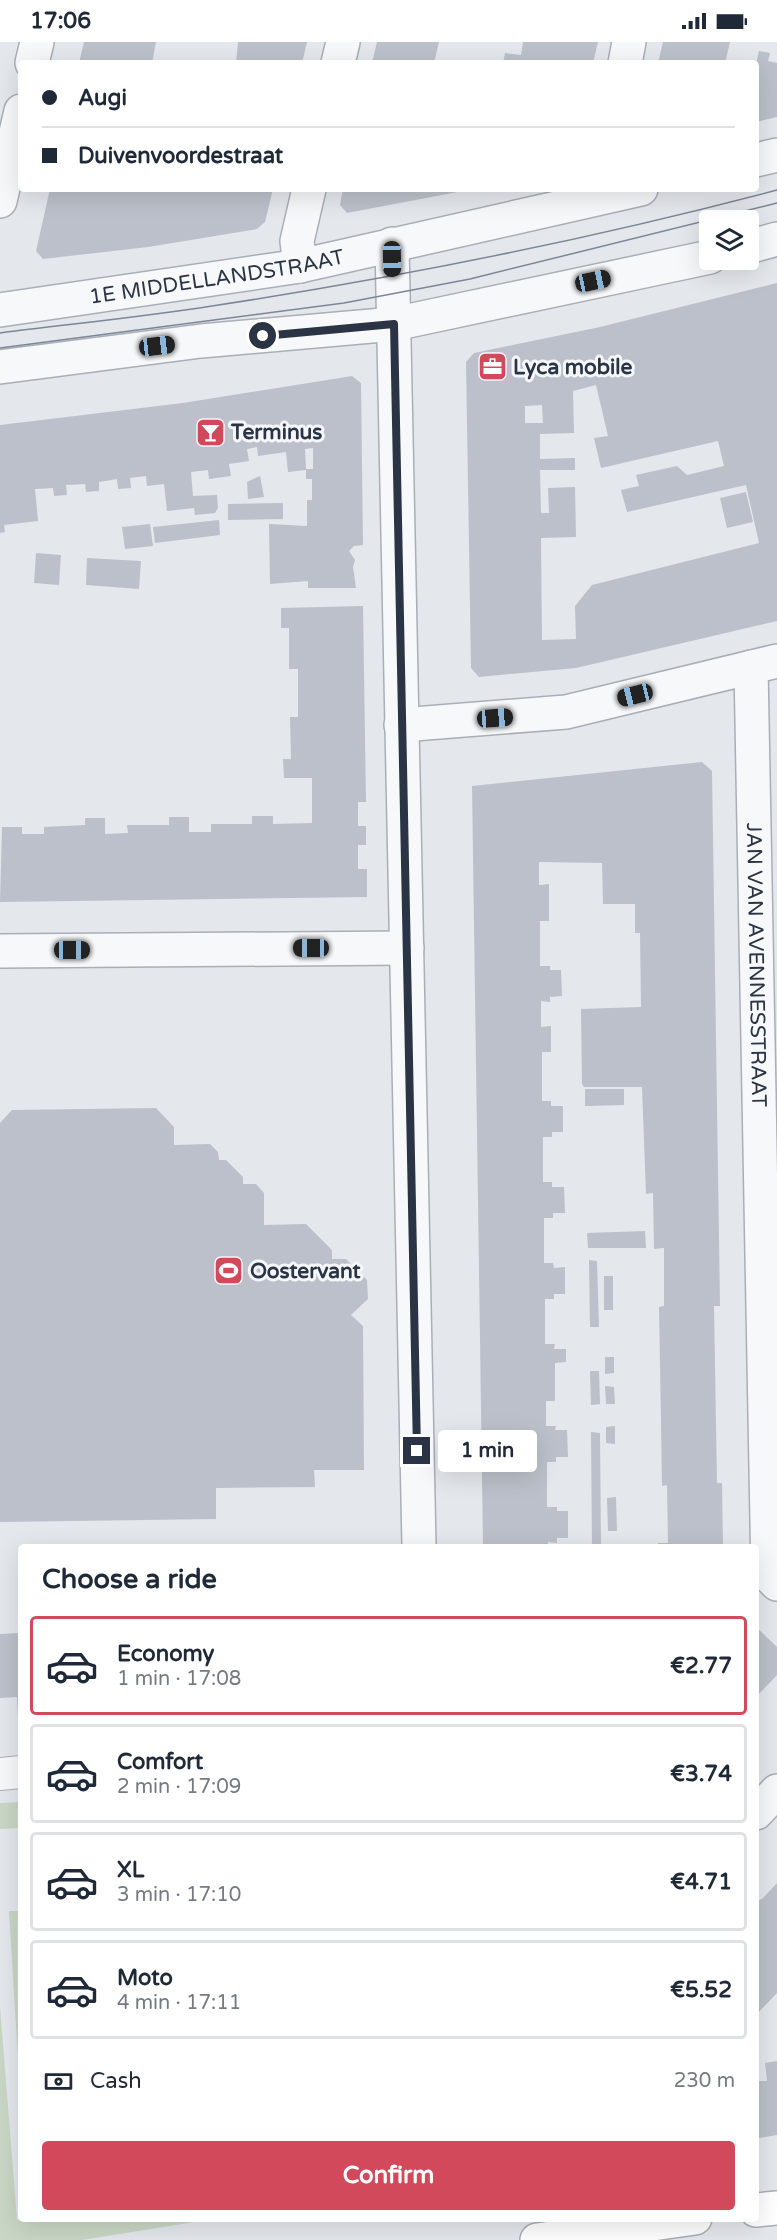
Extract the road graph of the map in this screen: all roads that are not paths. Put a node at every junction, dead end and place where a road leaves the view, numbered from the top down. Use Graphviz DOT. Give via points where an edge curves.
graph roads {
  1 [pos="37,42"];
  2 [pos="343,42"];
  3 [pos="629,42"];
  4 [pos="33,60"];
  5 [pos="339,60"];
  6 [pos="626,60"];
  7 [pos="18,124"];
  8 [pos="777,155"];
  9 [pos="759,159"];
  10 [pos="308,192"];
  11 [pos="616,192"];
  12 [pos="599,194"];
  13 [pos="0,201"];
  14 [pos="777,240"];
  15 [pos="392,244"];
  16 [pos="759,244"];
  17 [pos="699,258"];
  18 [pos="300,266"];
  19 [pos="0,310"];
  20 [pos="394,324"];
  21 [pos="0,367"];
  22 [pos="764,664"];
  23 [pos="401,725"];
  24 [pos="407,948"];
  25 [pos="0,951"];
  26 [pos="419,1544"];
  27 [pos="777,1584"];
  28 [pos="18,1772"];
  29 [pos="0,1774"];
  30 [pos="777,1791"];
  31 [pos="759,1809"];
  32 [pos="777,2208"];
  33 [pos="759,2210"];
  34 [pos="653,2222"];
  35 [pos="548,2232"];
  1 -- 4 [label="street"];
  2 -- 5 [label="street"];
  3 -- 6 [label="street"];
  7 -- 13 [label="street"];
  8 -- 9 [label="street"];
  10 -- 18 [label="street" via="297,241"];
  11 -- 12 [label="street, 1E MIDDELLANDSTRAAT"];
  12 -- 15 [label="street, 1E MIDDELLANDSTRAAT"];
  14 -- 16 [label="street"];
  15 -- 18 [label="street, 1E MIDDELLANDSTRAAT"];
  15 -- 20 [label="street"];
  17 -- 20 [label="street"];
  18 -- 19 [label="street, 1E MIDDELLANDSTRAAT"];
  20 -- 21 [label="street" via="201,341"];
  20 -- 23 [label="street"];
  22 -- 23 [label="street" via="566,712"];
  22 -- 27 [label="street, JAN VAN AVENNESSTRAAT" via="768,1575"];
  23 -- 24 [label="street"];
  24 -- 25 [label="street"];
  24 -- 26 [label="street"];
  28 -- 29 [label="street"];
  30 -- 31 [label="street"];
  32 -- 33 [label="main road"];
  34 -- 35 [label="main road"];
}
